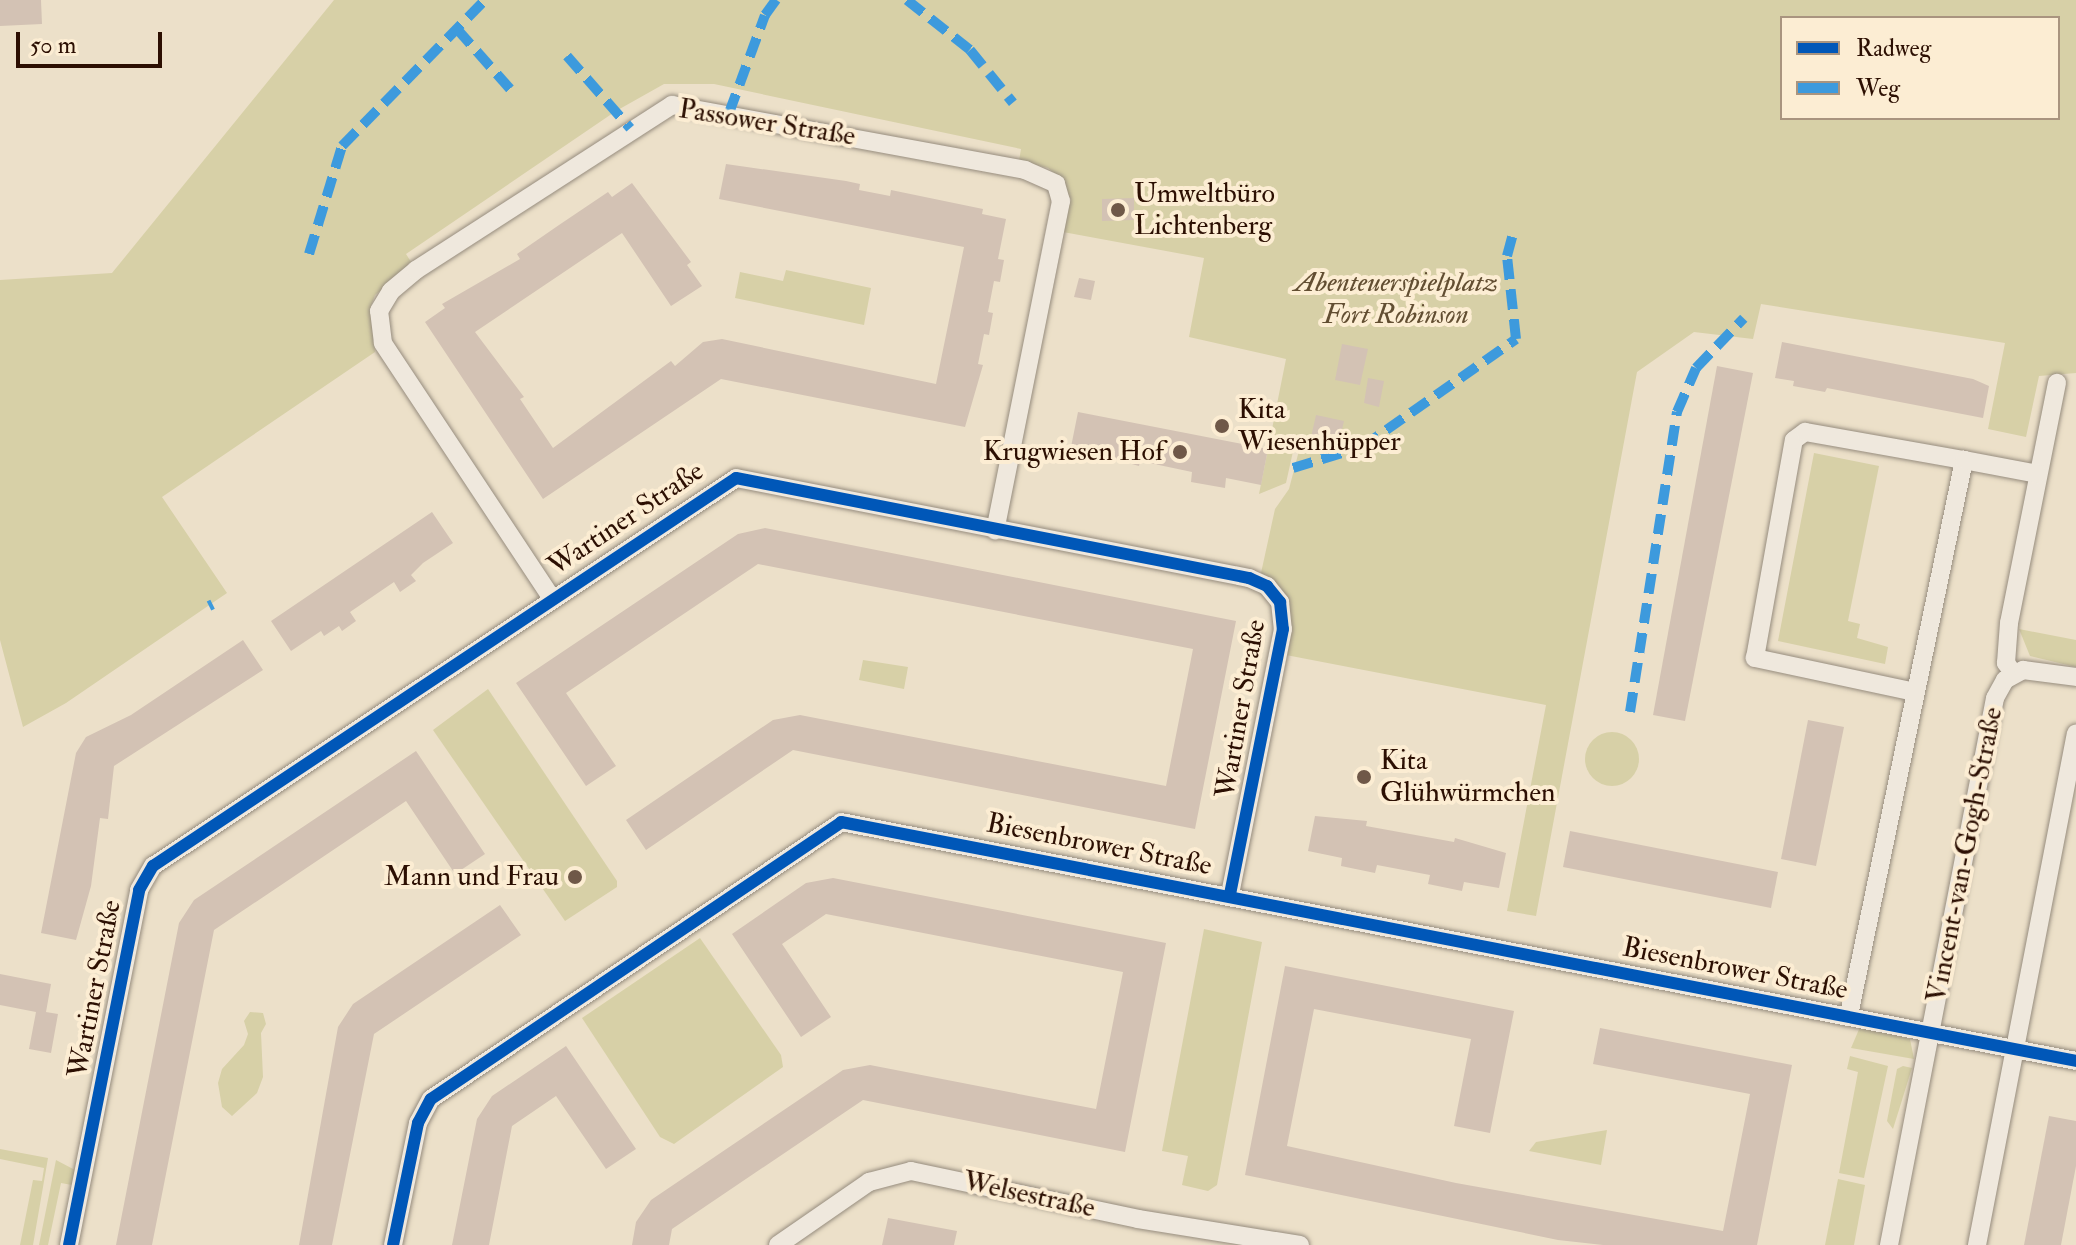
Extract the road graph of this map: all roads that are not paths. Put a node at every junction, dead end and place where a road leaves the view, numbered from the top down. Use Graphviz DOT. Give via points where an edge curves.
graph roads {
  1 [pos="2057,383"];
  2 [pos="1964,460"];
  3 [pos="2038,474"];
  4 [pos="995,530"];
  5 [pos="551,597"];
  6 [pos="2014,674"];
  7 [pos="2076,677"];
  8 [pos="1915,692"];
  9 [pos="2076,734"];
  10 [pos="1230,894"];
  11 [pos="1849,1015"];
  12 [pos="1931,1031"];
  13 [pos="2015,1049"];
  14 [pos="2076,1061"];
  15 [pos="69,1245"];
  16 [pos="393,1245"];
  17 [pos="778,1245"];
  18 [pos="1300,1245"];
  19 [pos="1889,1245"];
  20 [pos="1977,1245"];
  1 -- 3 [label="street, Vincent-van-Gogh-Straße"];
  2 -- 3 [label="street"];
  2 -- 8 [label="street"];
  2 -- 8 [label="street" via="1805,432 1794,440 1755,658"];
  3 -- 6 [label="street, Vincent-van-Gogh-Straße" via="2009,623 2006,663"];
  4 -- 5 [label="street, Wartiner Straße" via="736,478"];
  4 -- 5 [label="street, Passower Straße" via="1061,201 1056,184 1025,170 672,105 658,109 416,270 391,291 379,311 378,331 387,350"];
  4 -- 10 [label="street, Wartiner Straße" via="1249,578 1276,595 1283,629"];
  5 -- 15 [label="street, Wartiner Straße" via="153,866 139,890"];
  6 -- 7 [label="street" via="2038,670"];
  6 -- 12 [label="street, Vincent-van-Gogh-Straße" via="1995,698"];
  8 -- 11 [label="street"];
  9 -- 13 [label="street"];
  10 -- 11 [label="street, Biesenbrower Straße"];
  10 -- 16 [label="street, Biesenbrower Straße" via="841,822 431,1099 418,1123"];
  11 -- 12 [label="street, Biesenbrower Straße"];
  12 -- 13 [label="street, Biesenbrower Straße"];
  12 -- 19 [label="street, Vincent-van-Gogh-Straße"];
  13 -- 14 [label="street, Biesenbrower Straße"];
  13 -- 20 [label="street"];
  17 -- 18 [label="street, Welsestraße" via="869,1182 911,1171 1138,1219"];
}
